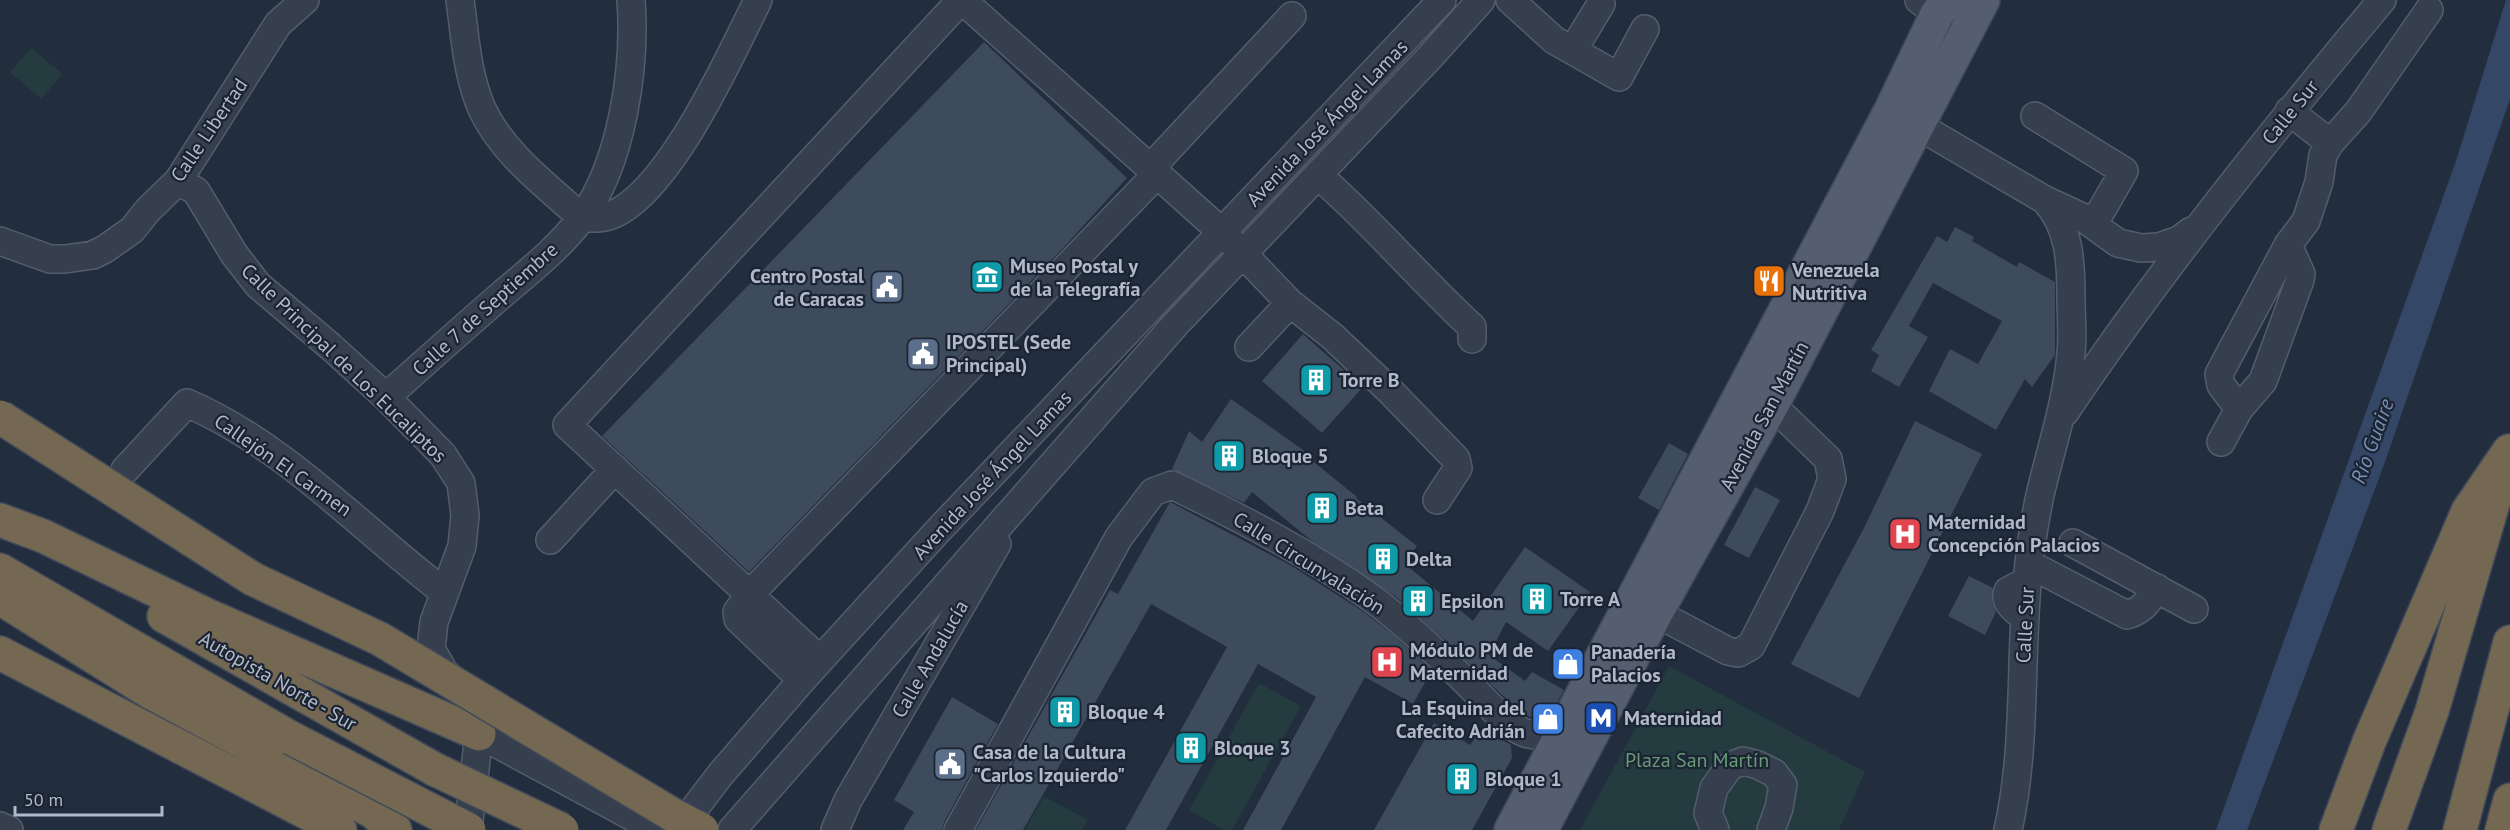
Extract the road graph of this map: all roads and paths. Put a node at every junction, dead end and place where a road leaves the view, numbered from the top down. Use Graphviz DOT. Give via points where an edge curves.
graph roads {
  1 [pos="305,0"];
  2 [pos="459,0"];
  3 [pos="630,0"];
  4 [pos="758,0"];
  5 [pos="961,0"];
  6 [pos="1443,0"];
  7 [pos="1481,0"];
  8 [pos="1510,0"];
  9 [pos="2382,0"];
  10 [pos="1601,4"];
  11 [pos="1956,6"];
  12 [pos="2429,10"];
  13 [pos="1292,16"];
  14 [pos="1645,29"];
  15 [pos="1573,50"];
  16 [pos="2289,111"];
  17 [pos="2035,116"];
  18 [pos="1904,117"];
  19 [pos="2330,143"];
  20 [pos="1156,175"];
  21 [pos="1318,175"];
  22 [pos="178,181"];
  23 [pos="2045,200"];
  24 [pos="582,218"];
  25 [pos="2093,225"];
  26 [pos="2200,225"];
  27 [pos="1223,233"];
  28 [pos="0,241"];
  29 [pos="2288,245"];
  30 [pos="1245,254"];
  31 [pos="1290,303"];
  32 [pos="1472,339"];
  33 [pos="1249,347"];
  34 [pos="386,397"];
  35 [pos="1772,405"];
  36 [pos="2239,409"];
  37 [pos="0,417"];
  38 [pos="2058,423"];
  39 [pos="2221,442"];
  40 [pos="2509,449"];
  41 [pos="615,469"];
  42 [pos="125,470"];
  43 [pos="1029,489"];
  44 [pos="1437,500"];
  45 [pos="0,522"];
  46 [pos="549,540"];
  47 [pos="2073,543"];
  48 [pos="0,570"];
  49 [pos="2028,573"];
  50 [pos="2157,588"];
  51 [pos="444,592"];
  52 [pos="750,594"];
  53 [pos="0,598"];
  54 [pos="2194,609"];
  55 [pos="1656,613"];
  56 [pos="2510,642"];
  57 [pos="0,653"];
  58 [pos="811,670"];
  59 [pos="1564,731"];
  60 [pos="479,734"];
  61 [pos="709,789"];
  62 [pos="2510,800"];
  63 [pos="736,825"];
  64 [pos="0,826"];
  65 [pos="9,830"];
  66 [pos="340,830"];
  67 [pos="395,830"];
  68 [pos="469,830"];
  69 [pos="562,830"];
  70 [pos="657,830"];
  71 [pos="678,830"];
  72 [pos="702,830"];
  73 [pos="836,830"];
  74 [pos="958,830"];
  75 [pos="1511,830"];
  76 [pos="1541,830"];
  77 [pos="1715,830"];
  78 [pos="1772,830"];
  79 [pos="2008,830"];
  80 [pos="2337,830"];
  81 [pos="2389,830"];
  82 [pos="2460,830"];
  83 [pos="2502,830"];
  1 -- 22 [label="street, Calle Libertad" via="278,24"];
  2 -- 24 [label="street" via="471,73 489,123 525,167"];
  3 -- 24 [label="street, Calle 7 de Septiembre" via="631,48 624,114 601,183"];
  4 -- 24 [label="street" via="702,111 645,191 611,216"];
  5 -- 20 [label="street"];
  5 -- 41 [label="street" via="567,425"];
  6 -- 27 [label="street, Avenida José Ángel Lamas"];
  7 -- 21 [label="street, Avenida José Ángel Lamas"];
  8 -- 15 [label="street" via="1554,39"];
  9 -- 16 [label="street, Calle Sur"];
  10 -- 15 [label="street"];
  11 -- 18 [label="main road, Avenida San Martín"];
  12 -- 19 [label="street" via="2358,112"];
  13 -- 20 [label="street" via="1158,160"];
  14 -- 15 [label="street" via="1620,77"];
  16 -- 19 [label="street"];
  16 -- 26 [label="street, Calle Sur"];
  17 -- 25 [label="street" via="2124,171"];
  18 -- 23 [label="street, Calle Sur"];
  18 -- 35 [label="main road, Avenida San Martín"];
  18 -- 59 [label="main road, Avenida San Martín"];
  19 -- 29 [label="street" via="2306,221"];
  20 -- 27 [label="street"];
  20 -- 52 [label="street"];
  21 -- 30 [label="street, Avenida José Ángel Lamas"];
  21 -- 32 [label="street" via="1472,327"];
  22 -- 28 [label="street, Calle Libertad" via="132,230 93,255 50,259"];
  22 -- 34 [label="street, Calle Principal de Los Eucaliptos" via="196,191 258,285"];
  23 -- 25 [label="street, Calle Sur"];
  23 -- 38 [label="street, Calle Sur" via="2063,226 2071,282 2071,353"];
  24 -- 34 [label="street, Calle 7 de Septiembre" via="553,250"];
  25 -- 26 [label="street, Calle Sur" via="2118,243 2140,248 2179,240"];
  26 -- 38 [label="street, Calle Sur"];
  27 -- 30 [label="street"];
  27 -- 58 [label="street, Avenida José Ángel Lamas" via="936,533"];
  29 -- 36 [label="street" via="2300,280 2263,381"];
  29 -- 36 [label="street" via="2219,374 2221,385"];
  30 -- 31 [label="street"];
  30 -- 43 [label="street, Avenida José Ángel Lamas" via="1174,326"];
  31 -- 33 [label="street"];
  31 -- 44 [label="street" via="1374,375 1456,459 1458,468"];
  34 -- 51 [label="street, Calle Principal de Los Eucaliptos" via="442,455 461,483 465,515 462,546"];
  35 -- 55 [label="main road, Avenida San Martín"];
  35 -- 55 [label="street" via="1828,459 1832,479 1820,511 1751,646 1738,653 1728,651"];
  36 -- 39 [label="street"];
  37 -- 72 [label="highway, bridge" via="253,579 380,639"];
  38 -- 49 [label="street, Calle Sur" via="2040,497"];
  40 -- 80 [label="highway" via="2468,511 2369,742"];
  40 -- 81 [label="highway" via="2432,711"];
  41 -- 46 [label="street"];
  41 -- 52 [label="street"];
  42 -- 51 [label="street, Callejón El Carmen" via="188,403 219,417 307,478"];
  43 -- 63 [label="street, Avenida José Ángel Lamas"];
  43 -- 73 [label="street, Calle Andalucía" via="848,800"];
  45 -- 60 [label="highway" via="43,536 209,616"];
  45 -- 69 [label="highway, Autopista Norte - Sur, bridge" via="434,769"];
  47 -- 50 [label="street"];
  48 -- 68 [label="highway, Autopista Norte - Sur, bridge" via="291,738"];
  49 -- 50 [label="street" via="2127,615 2147,604"];
  49 -- 79 [label="street, Calle Sur" via="2016,782"];
  50 -- 54 [label="street"];
  51 -- 60 [label="street, Calle Principal de Los Eucaliptos" via="434,622 431,650 444,672 478,709"];
  52 -- 58 [label="street"];
  53 -- 67 [label="highway" via="150,692 373,812"];
  55 -- 76 [label="main road, Avenida San Martín"];
  56 -- 82 [label="highway"];
  57 -- 66 [label="highway"];
  58 -- 61 [label="street, Avenida José Ángel Lamas"];
  59 -- 74 [label="street, Calle Circunvalación" via="1536,737 1522,732 1371,598 1260,527 1172,484 1153,492 1119,537"];
  59 -- 75 [label="main road, Avenida San Martín"];
  60 -- 68 [label="street, Calle Principal de Los Eucaliptos"];
  60 -- 70 [label="street"];
  61 -- 63 [label="street" via="719,789 737,801"];
  61 -- 71 [label="street, Avenida José Ángel Lamas"];
  62 -- 83 [label="highway"];
  64 -- 65 [label="street"];
  77 -- 78 [label="street" via="1708,813 1714,788 1730,766 1743,761 1774,773 1783,785"];
}
